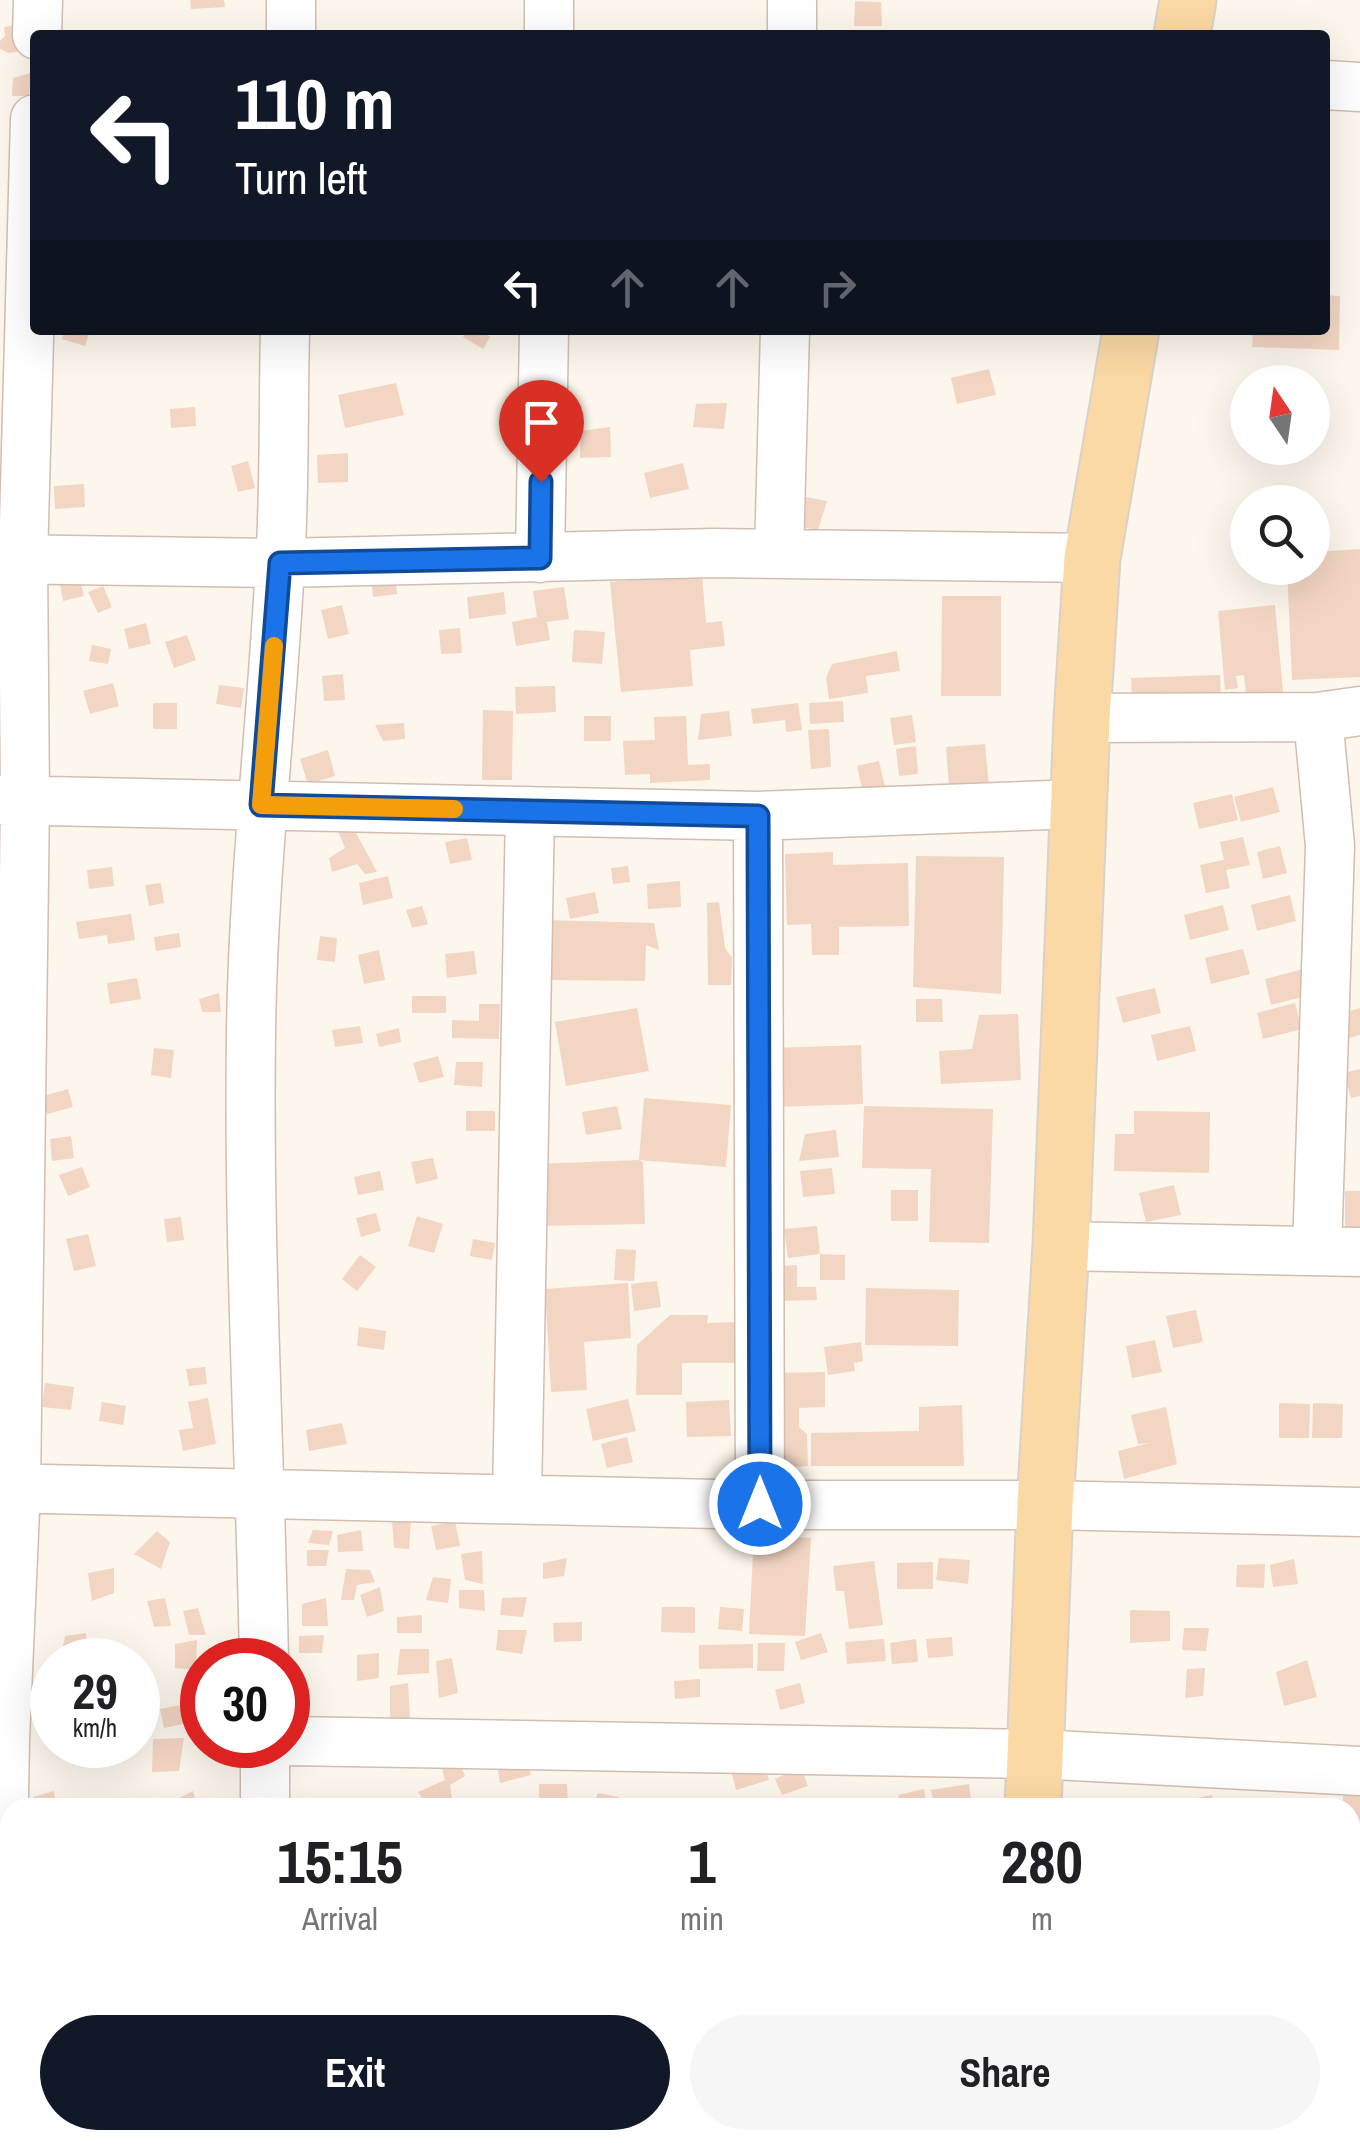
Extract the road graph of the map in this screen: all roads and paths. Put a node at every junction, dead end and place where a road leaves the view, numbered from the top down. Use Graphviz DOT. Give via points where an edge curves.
graph roads {
  1 [pos="38,0"];
  2 [pos="291,0"];
  3 [pos="549,0"];
  4 [pos="792,0"];
  5 [pos="1188,0"];
  6 [pos="37,30"];
  7 [pos="291,30"];
  8 [pos="549,30"];
  9 [pos="792,30"];
  10 [pos="1183,30"];
  11 [pos="1330,85"];
  12 [pos="1360,86"];
  13 [pos="30,215"];
  14 [pos="285,335"];
  15 [pos="544,335"];
  16 [pos="785,335"];
  17 [pos="1130,335"];
  18 [pos="780,554"];
  19 [pos="540,558"];
  20 [pos="1092,558"];
  21 [pos="12,559"];
  22 [pos="280,563"];
  23 [pos="1339,714"];
  24 [pos="1082,718"];
  25 [pos="13,800"];
  26 [pos="1078,804"];
  27 [pos="261,805"];
  28 [pos="530,811"];
  29 [pos="758,816"];
  30 [pos="1345,846"];
  31 [pos="1062,1246"];
  32 [pos="1338,1252"];
  33 [pos="8,1488"];
  34 [pos="261,1494"];
  35 [pos="517,1498"];
  36 [pos="760,1504"];
  37 [pos="1046,1505"];
  38 [pos="1360,1512"];
  39 [pos="264,1638"];
  40 [pos="2,1740"];
  41 [pos="310,1741"];
  42 [pos="1035,1754"];
  43 [pos="265,1768"];
  44 [pos="1360,1771"];
  45 [pos="1291,1788"];
  46 [pos="2,1798"];
  47 [pos="265,1798"];
  48 [pos="1033,1798"];
  1 -- 6 [label="street"];
  2 -- 7 [label="street"];
  3 -- 8 [label="street"];
  4 -- 9 [label="street"];
  5 -- 10 [label="main road"];
  11 -- 12 [label="street"];
  13 -- 21 [label="street"];
  14 -- 22 [label="street"];
  15 -- 19 [label="street"];
  16 -- 18 [label="street"];
  17 -- 20 [label="main road"];
  18 -- 19 [label="street"];
  18 -- 20 [label="street"];
  19 -- 22 [label="street"];
  20 -- 24 [label="main road"];
  21 -- 22 [label="street"];
  21 -- 25 [label="street"];
  22 -- 27 [label="street"];
  23 -- 24 [label="street"];
  23 -- 30 [label="street"];
  24 -- 26 [label="main road"];
  25 -- 27 [label="street"];
  25 -- 33 [label="street"];
  26 -- 29 [label="street"];
  26 -- 31 [label="main road"];
  27 -- 28 [label="street"];
  27 -- 34 [label="street" via="251,1030 251,1288"];
  28 -- 29 [label="street"];
  28 -- 35 [label="street"];
  29 -- 36 [label="street"];
  30 -- 32 [label="street"];
  31 -- 32 [label="street"];
  31 -- 37 [label="main road"];
  33 -- 34 [label="street"];
  33 -- 40 [label="street"];
  34 -- 35 [label="street"];
  34 -- 39 [label="street"];
  35 -- 36 [label="street"];
  36 -- 37 [label="street"];
  37 -- 38 [label="street"];
  37 -- 42 [label="main road"];
  40 -- 46 [label="street"];
  41 -- 42 [label="street"];
  42 -- 45 [label="street"];
  42 -- 48 [label="main road"];
  43 -- 47 [label="street"];
  44 -- 45 [label="street"];
}
